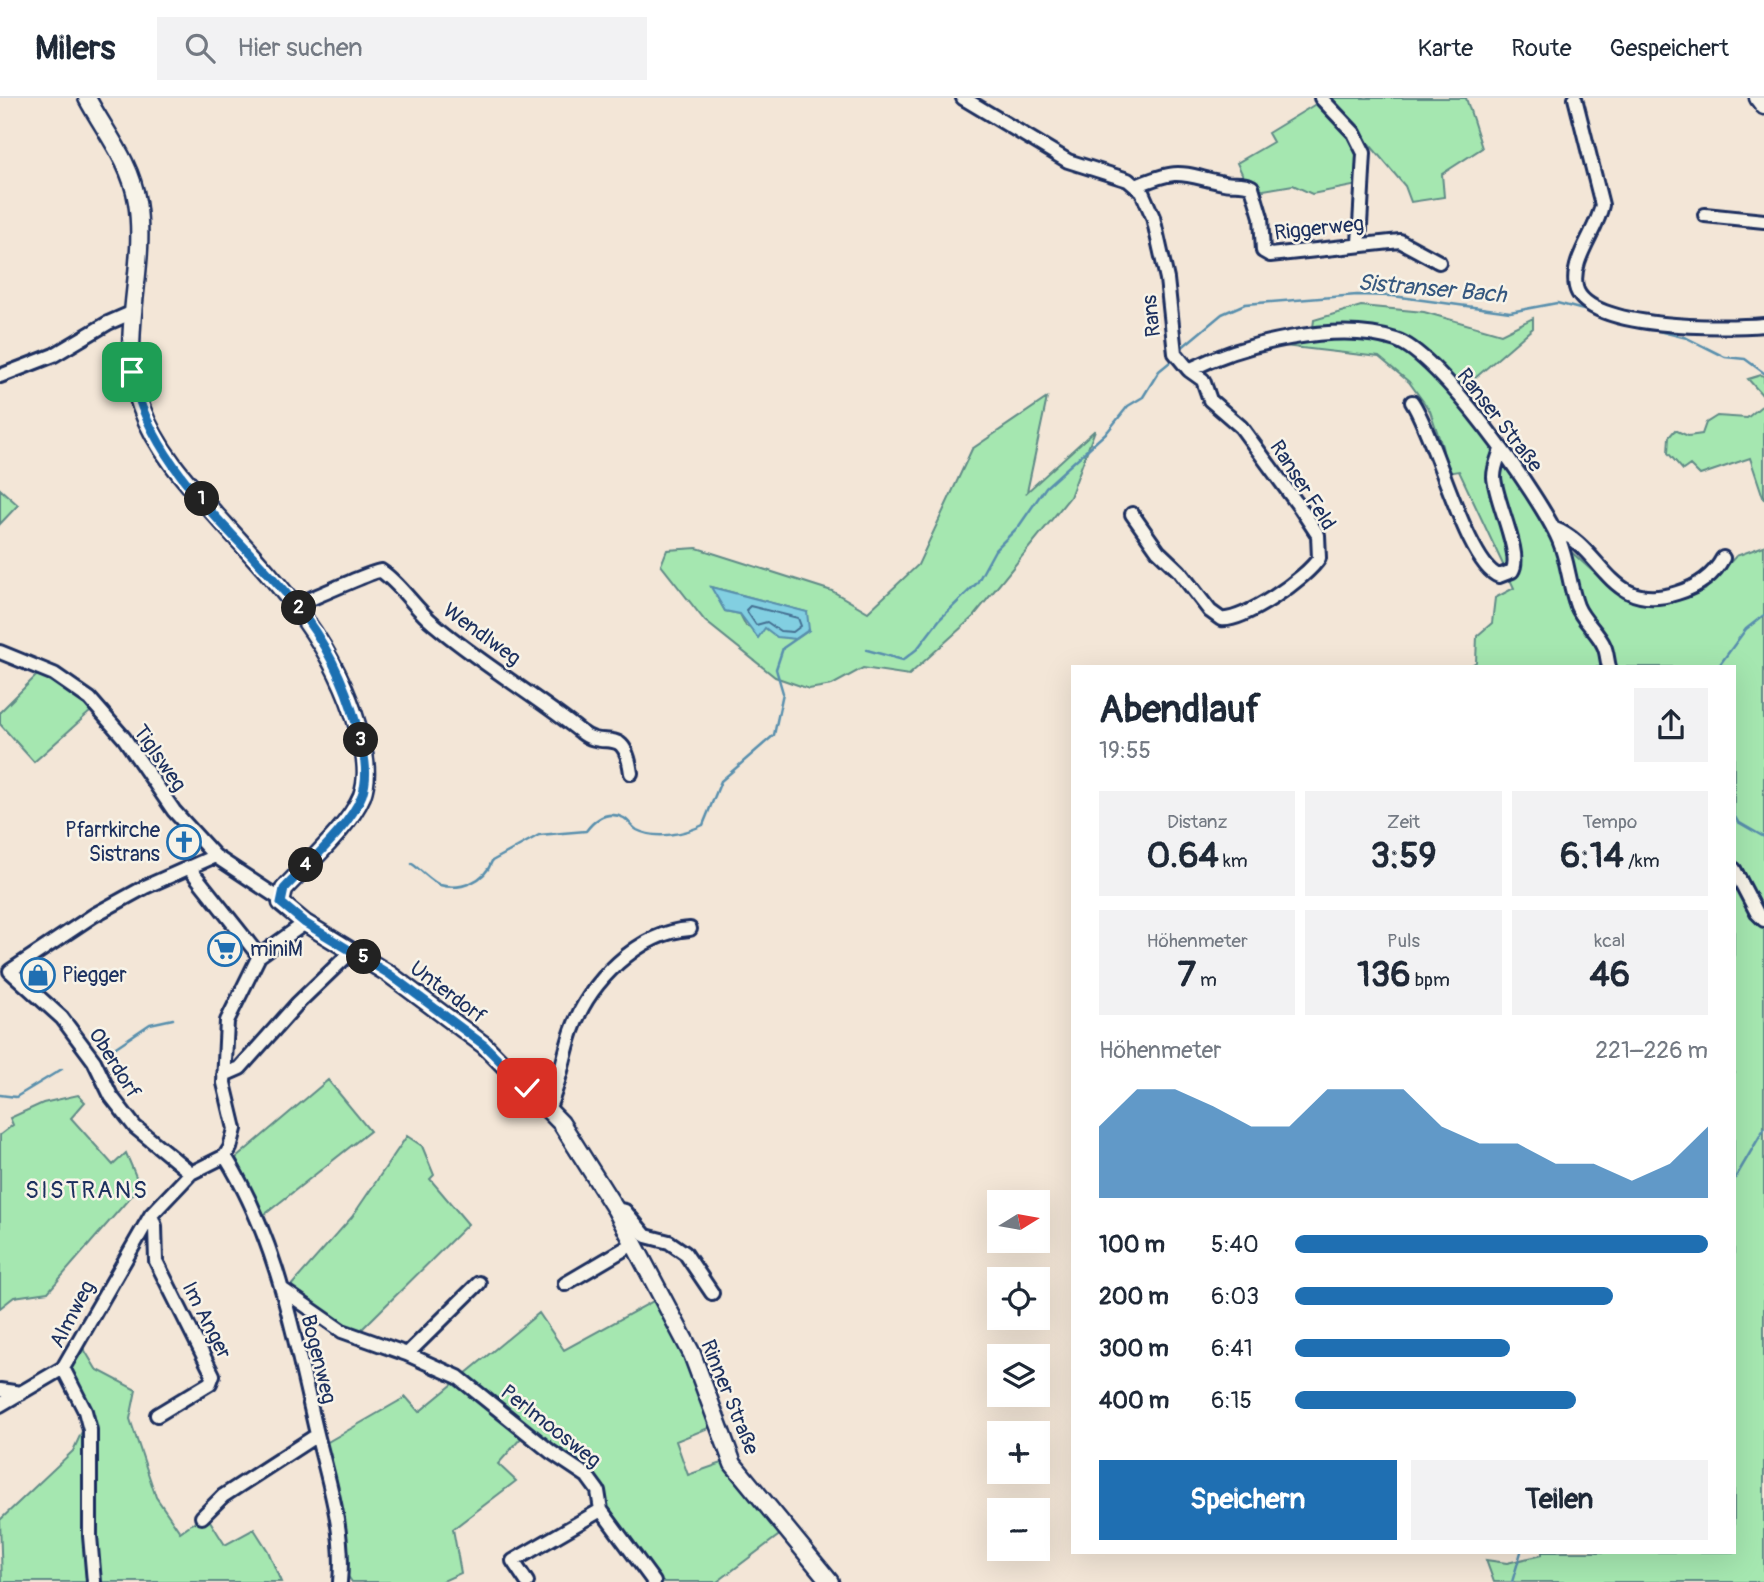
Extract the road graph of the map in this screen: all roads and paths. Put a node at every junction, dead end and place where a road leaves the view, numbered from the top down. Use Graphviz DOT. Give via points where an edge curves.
graph roads {
  1 [pos="87,98"];
  2 [pos="962,98"];
  3 [pos="1321,98"];
  4 [pos="1575,98"];
  5 [pos="1758,98"];
  6 [pos="1764,106"];
  7 [pos="1136,186"];
  8 [pos="1705,215"];
  9 [pos="1764,221"];
  10 [pos="1359,243"];
  11 [pos="1440,262"];
  12 [pos="131,313"];
  13 [pos="1759,326"];
  14 [pos="1189,370"];
  15 [pos="0,376"];
  16 [pos="1412,402"];
  17 [pos="1501,450"];
  18 [pos="1132,514"];
  19 [pos="1553,528"];
  20 [pos="1723,558"];
  21 [pos="296,605"];
  22 [pos="0,652"];
  23 [pos="1609,665"];
  24 [pos="631,773"];
  25 [pos="215,856"];
  26 [pos="190,869"];
  27 [pos="1736,873"];
  28 [pos="280,899"];
  29 [pos="1760,916"];
  30 [pos="305,923"];
  31 [pos="691,929"];
  32 [pos="352,951"];
  33 [pos="259,956"];
  34 [pos="5,970"];
  35 [pos="224,1075"];
  36 [pos="548,1109"];
  37 [pos="225,1156"];
  38 [pos="191,1172"];
  39 [pos="616,1210"];
  40 [pos="151,1215"];
  41 [pos="634,1244"];
  42 [pos="479,1283"];
  43 [pos="565,1284"];
  44 [pos="282,1289"];
  45 [pos="712,1293"];
  46 [pos="407,1354"];
  47 [pos="63,1368"];
  48 [pos="0,1390"];
  49 [pos="21,1393"];
  50 [pos="0,1405"];
  51 [pos="157,1415"];
  52 [pos="317,1435"];
  53 [pos="601,1510"];
  54 [pos="202,1517"];
  55 [pos="342,1580"];
  56 [pos="94,1582"];
  57 [pos="527,1582"];
  58 [pos="654,1582"];
  59 [pos="830,1582"];
  1 -- 12 [label="main road" via="123,159 138,202"];
  2 -- 7 [label="street" via="1079,167"];
  3 -- 10 [label="street" via="1354,133 1364,153"];
  4 -- 13 [label="street" via="1602,205 1582,256 1576,279 1579,293 1614,314 1675,327"];
  5 -- 6 [label="main road"];
  7 -- 10 [label="street, Riggerweg" via="1175,172 1252,187 1266,253 1282,255"];
  7 -- 14 [label="street, Rans" via="1149,204 1156,228 1175,353"];
  8 -- 9 [label="street"];
  10 -- 11 [label="street, Riggerweg" via="1400,241"];
  12 -- 15 [label="street" via="54,355"];
  12 -- 21 [label="main road" via="134,383 151,432 177,471"];
  14 -- 17 [label="street, Ranser Straße" via="1215,357 1295,337 1344,333 1400,341 1449,385"];
  14 -- 18 [label="street, Ranser Feld" via="1203,380 1210,400 1241,427 1314,528 1320,540 1319,558 1307,572 1243,616 1221,619 1158,551"];
  16 -- 17 [label="street" via="1472,542 1488,571 1499,576 1512,571 1516,561 1494,479"];
  17 -- 19 [label="street, Ranser Straße"];
  19 -- 20 [label="street" via="1573,538 1612,581 1635,595 1657,597 1690,589 1706,579"];
  19 -- 23 [label="street, Ranser Straße" via="1577,606 1604,646"];
  21 -- 24 [label="street, Wendlweg" via="381,571 435,625 584,735 619,743 627,752"];
  21 -- 28 [label="main road" via="340,677 360,738 366,779 356,807"];
  22 -- 25 [label="street, Tiglsweg" via="54,674 90,699 124,738 173,811"];
  25 -- 26 [label="street"];
  25 -- 28 [label="street, Tiglsweg"];
  26 -- 33 [label="street"];
  26 -- 34 [label="street" via="86,919"];
  27 -- 29 [label="street"];
  28 -- 30 [label="main road, Unterdorf"];
  30 -- 32 [label="main road, Unterdorf"];
  30 -- 33 [label="street"];
  31 -- 36 [label="street" via="671,931 647,943 598,984 573,1028"];
  32 -- 35 [label="street" via="240,1068"];
  32 -- 36 [label="main road, Unterdorf" via="484,1045"];
  33 -- 35 [label="street" via="229,1014"];
  34 -- 38 [label="street, Oberdorf" via="53,1007 94,1061 102,1083 126,1117"];
  35 -- 37 [label="street" via="235,1129"];
  36 -- 39 [label="main road, Unterdorf" via="575,1141"];
  37 -- 38 [label="street"];
  37 -- 44 [label="street, Bogenweg" via="253,1204"];
  38 -- 40 [label="street"];
  39 -- 41 [label="main road, Unterdorf"];
  39 -- 45 [label="street" via="625,1211 646,1236 680,1249"];
  40 -- 47 [label="street, Almweg"];
  40 -- 51 [label="street, Im Anger" via="156,1261 213,1375 210,1383"];
  41 -- 43 [label="street"];
  41 -- 59 [label="main road, Rinner Straße" via="698,1366 733,1464"];
  42 -- 46 [label="street"];
  44 -- 46 [label="street, Perlmoosweg" via="342,1331"];
  44 -- 52 [label="street, Bogenweg"];
  46 -- 53 [label="street, Perlmoosweg" via="458,1377 587,1476 598,1491"];
  47 -- 49 [label="street, Almweg"];
  47 -- 56 [label="street" via="90,1430"];
  48 -- 49 [label="street"];
  49 -- 50 [label="street, Almweg"];
  52 -- 54 [label="street" via="223,1496"];
  52 -- 55 [label="street, Bogenweg" via="339,1535"];
  53 -- 57 [label="street" via="513,1561"];
  53 -- 58 [label="street, Perlmoosweg"];
}
